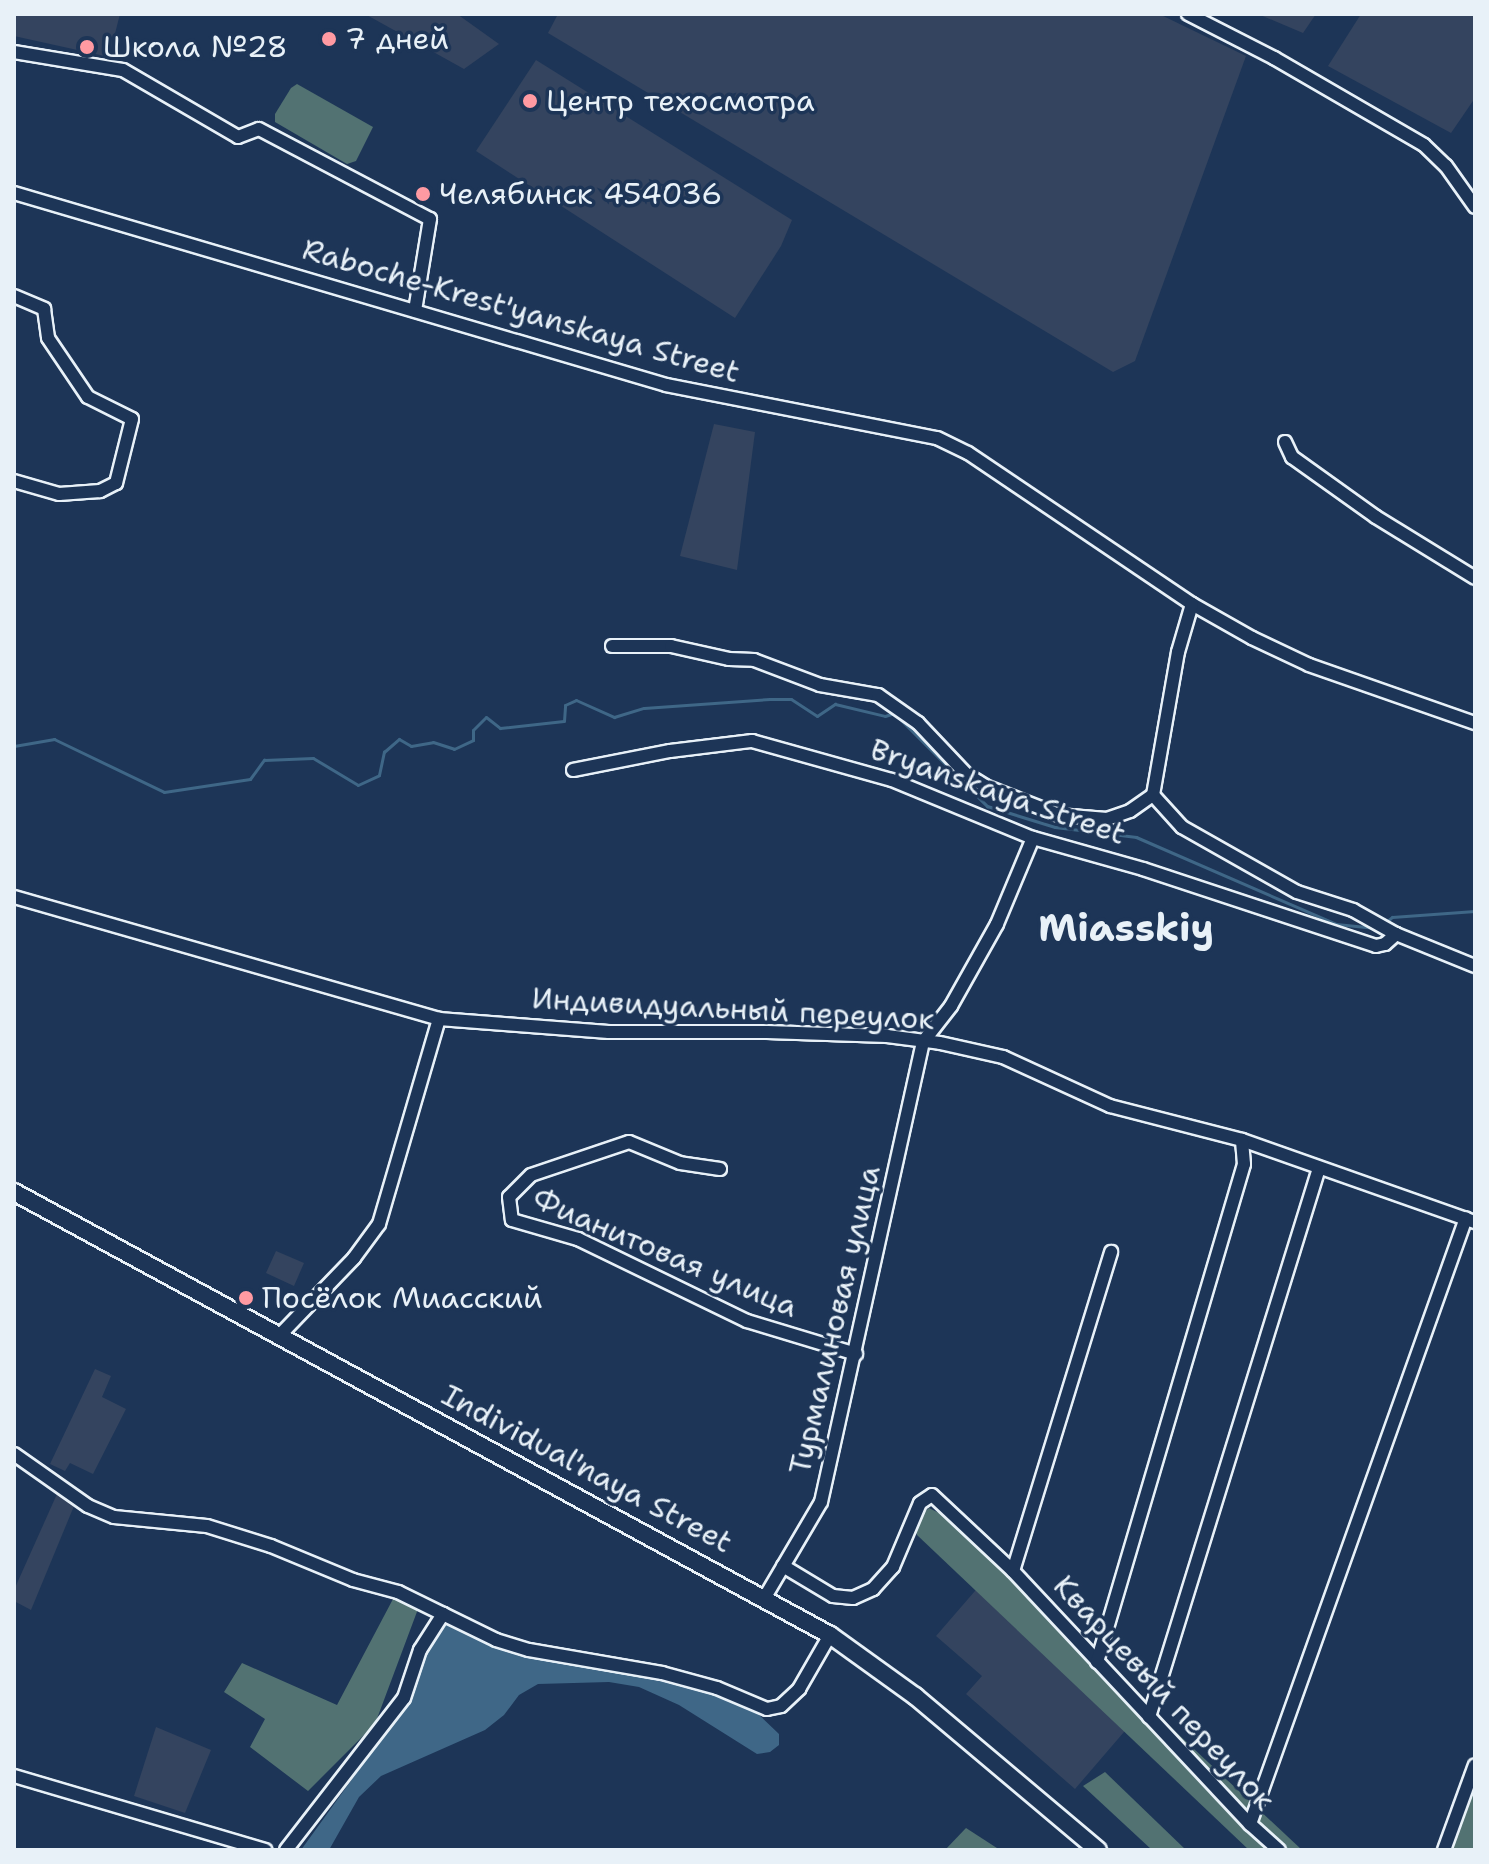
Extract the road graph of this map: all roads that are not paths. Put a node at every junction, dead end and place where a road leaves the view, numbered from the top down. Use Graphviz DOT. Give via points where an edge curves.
graph roads {
  1 [pos="1188,14"];
  2 [pos="14,52"];
  3 [pos="1471,191"];
  4 [pos="14,193"];
  5 [pos="1475,207"];
  6 [pos="14,296"];
  7 [pos="415,311"];
  8 [pos="1285,442"];
  9 [pos="14,481"];
  10 [pos="1475,578"];
  11 [pos="1192,604"];
  12 [pos="612,646"];
  13 [pos="1475,723"];
  14 [pos="573,770"];
  15 [pos="1153,795"];
  16 [pos="1033,838"];
  17 [pos="14,897"];
  18 [pos="1396,934"];
  19 [pos="1475,966"];
  20 [pos="439,1019"];
  21 [pos="923,1042"];
  22 [pos="1242,1140"];
  23 [pos="1319,1168"];
  24 [pos="720,1169"];
  25 [pos="14,1192"];
  26 [pos="1470,1220"];
  27 [pos="1111,1252"];
  28 [pos="280,1335"];
  29 [pos="856,1354"];
  30 [pos="14,1454"];
  31 [pos="783,1566"];
  32 [pos="1013,1571"];
  33 [pos="765,1597"];
  34 [pos="443,1614"];
  35 [pos="830,1635"];
  36 [pos="1097,1662"];
  37 [pos="1149,1717"];
  38 [pos="1475,1765"];
  39 [pos="14,1776"];
  40 [pos="1250,1824"];
  41 [pos="265,1850"];
  42 [pos="286,1850"];
  43 [pos="1098,1850"];
  44 [pos="1279,1850"];
  45 [pos="1444,1850"];
  1 -- 3 [label="street" via="1424,145"];
  2 -- 7 [label="street" via="123,70 238,137 259,129 430,219"];
  3 -- 5 [label="street"];
  4 -- 7 [label="street, Raboche-Krest'yanskaya Street"];
  6 -- 9 [label="street" via="44,309 48,338 88,397 132,419 116,483 100,491 59,494"];
  7 -- 11 [label="street, Raboche-Krest'yanskaya Street" via="694,392 937,438 968,453"];
  8 -- 10 [label="street" via="1292,457"];
  11 -- 13 [label="street, Raboche-Krest'yanskaya Street" via="1309,665"];
  11 -- 15 [label="street" via="1178,652"];
  12 -- 15 [label="street, Bryanskaya Street" via="671,646 754,660 820,685 878,695 918,723 966,774 1059,815 1107,819"];
  14 -- 16 [label="street, Bryanskaya Street" via="752,741 892,780"];
  15 -- 18 [label="street, Bryanskaya Street" via="1182,827 1297,892 1353,910"];
  16 -- 18 [label="street, Bryanskaya Street" via="1376,946"];
  16 -- 21 [label="street" via="997,924 951,1006"];
  17 -- 20 [label="street, Индивидуальный переулок"];
  18 -- 19 [label="street, Bryanskaya Street"];
  20 -- 21 [label="street, Индивидуальный переулок" via="609,1032 767,1032"];
  20 -- 28 [label="street" via="379,1224"];
  21 -- 22 [label="street, Индивидуальный переулок" via="1003,1057 1110,1106"];
  21 -- 29 [label="street, Турмалиновая улица"];
  22 -- 23 [label="street, Индивидуальный переулок"];
  22 -- 36 [label="street" via="1244,1164"];
  23 -- 26 [label="street, Индивидуальный переулок"];
  23 -- 37 [label="street"];
  24 -- 29 [label="street, Фианитовая улица" via="680,1163 629,1142 531,1175 509,1197 512,1220 578,1239 747,1321"];
  25 -- 28 [label="main road, Individual'naya Street"];
  26 -- 40 [label="street"];
  27 -- 32 [label="street, Кварцевый переулок"];
  28 -- 33 [label="main road, Individual'naya Street"];
  29 -- 31 [label="street, Турмалиновая улица" via="821,1502"];
  30 -- 34 [label="street" via="88,1506 114,1517 207,1526 398,1592"];
  31 -- 32 [label="street, Кварцевый переулок" via="833,1596 853,1598 873,1589 893,1567 920,1503 932,1495"];
  31 -- 33 [label="street, Турмалиновая улица"];
  32 -- 36 [label="street, Кварцевый переулок"];
  33 -- 35 [label="main road, Individual'naya Street"];
  34 -- 35 [label="street" via="529,1650 662,1673 767,1709 781,1706 799,1689"];
  34 -- 42 [label="street" via="420,1650 404,1698"];
  35 -- 43 [label="main road, Individual'naya Street" via="915,1696"];
  36 -- 37 [label="street, Кварцевый переулок"];
  37 -- 40 [label="street, Кварцевый переулок"];
  38 -- 45 [label="street"];
  39 -- 41 [label="street"];
  40 -- 44 [label="street, Кварцевый переулок"];
}
